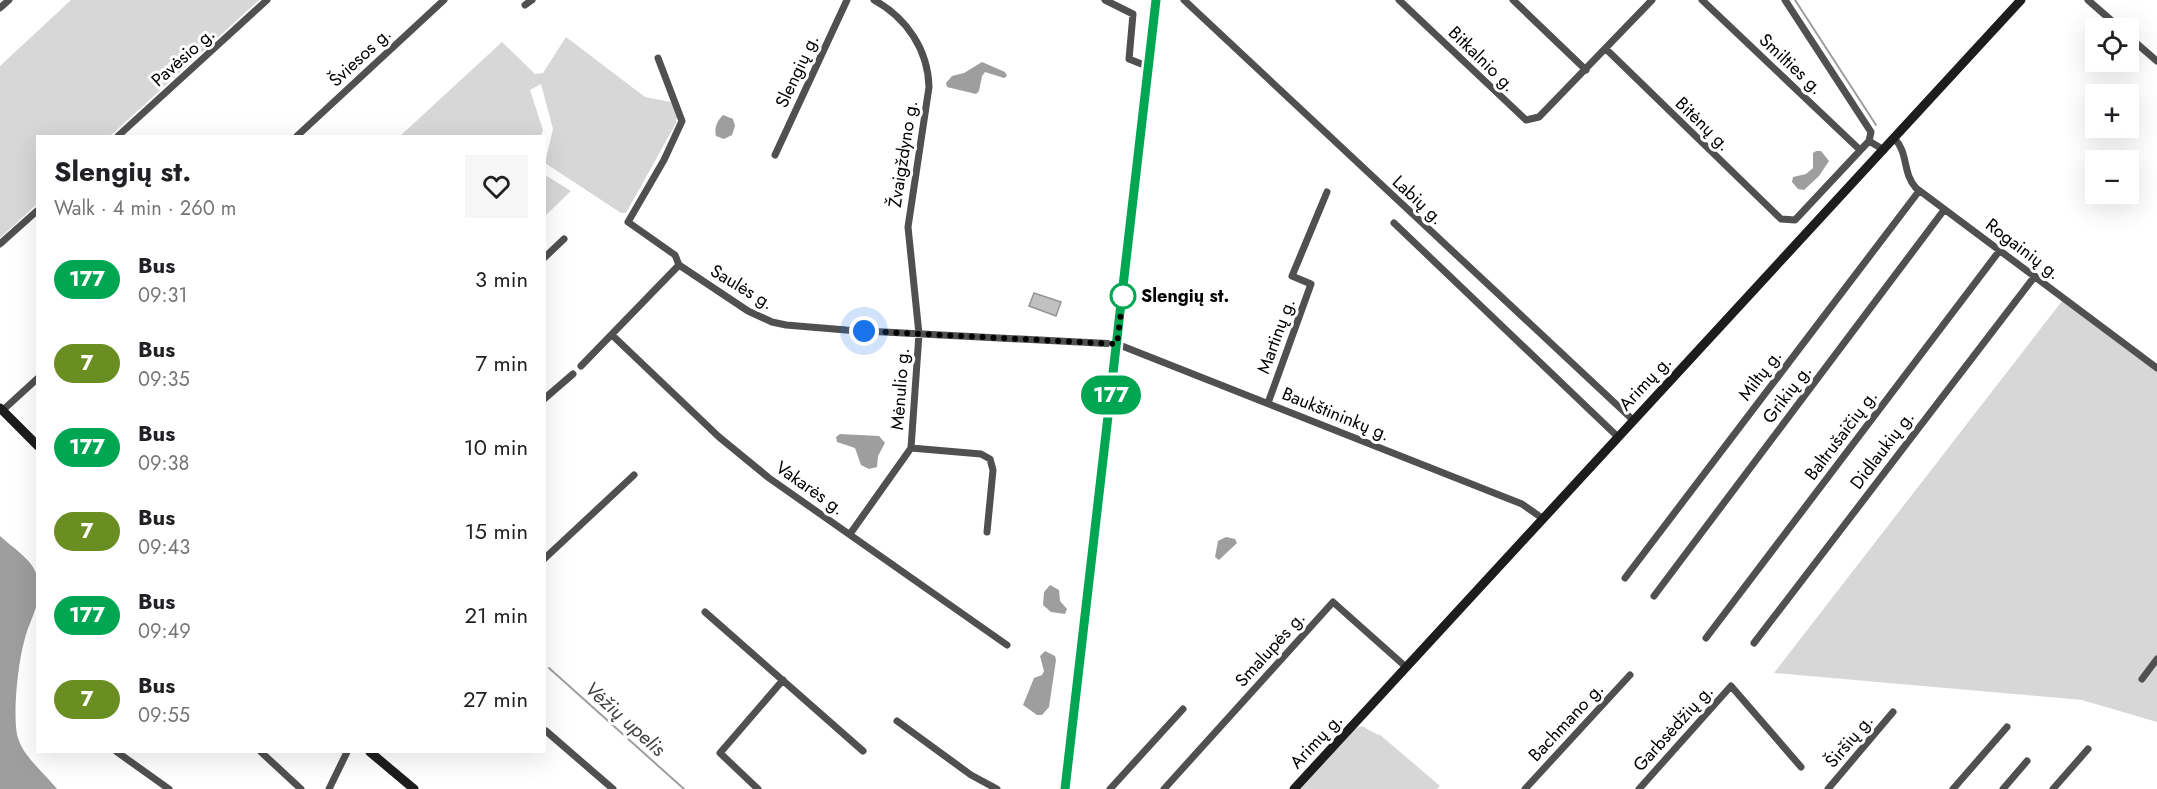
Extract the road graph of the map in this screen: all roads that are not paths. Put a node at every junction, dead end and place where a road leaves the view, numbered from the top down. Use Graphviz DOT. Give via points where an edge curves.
graph roads {
  1 [pos="267,0"];
  2 [pos="444,0"];
  3 [pos="532,0"];
  4 [pos="847,0"];
  5 [pos="874,0"];
  6 [pos="1105,0"];
  7 [pos="1156,0"];
  8 [pos="1184,0"];
  9 [pos="1399,0"];
  10 [pos="1513,0"];
  11 [pos="1652,0"];
  12 [pos="1702,0"];
  13 [pos="1785,0"];
  14 [pos="2088,0"];
  15 [pos="2018,1"];
  16 [pos="525,5"];
  17 [pos="2109,18"];
  18 [pos="2139,45"];
  19 [pos="1606,49"];
  20 [pos="658,58"];
  21 [pos="2157,61"];
  22 [pos="1149,66"];
  23 [pos="1586,70"];
  24 [pos="119,135"];
  25 [pos="298,135"];
  26 [pos="1894,138"];
  27 [pos="1869,141"];
  28 [pos="1859,149"];
  29 [pos="1884,150"];
  30 [pos="775,155"];
  31 [pos="1919,191"];
  32 [pos="1327,192"];
  33 [pos="1944,210"];
  34 [pos="36,212"];
  35 [pos="1394,224"];
  36 [pos="564,239"];
  37 [pos="0,244"];
  38 [pos="2000,250"];
  39 [pos="546,256"];
  40 [pos="679,266"];
  41 [pos="2035,276"];
  42 [pos="919,334"];
  43 [pos="612,335"];
  44 [pos="1117,344"];
  45 [pos="581,366"];
  46 [pos="2157,368"];
  47 [pos="573,374"];
  48 [pos="36,380"];
  49 [pos="546,397"];
  50 [pos="1268,403"];
  51 [pos="1,409"];
  52 [pos="1633,420"];
  53 [pos="1618,437"];
  54 [pos="36,444"];
  55 [pos="911,448"];
  56 [pos="634,475"];
  57 [pos="1542,518"];
  58 [pos="987,532"];
  59 [pos="850,534"];
  60 [pos="546,557"];
  61 [pos="1625,578"];
  62 [pos="1654,596"];
  63 [pos="705,612"];
  64 [pos="1706,638"];
  65 [pos="1754,643"];
  66 [pos="1007,645"];
  67 [pos="2157,658"];
  68 [pos="1406,667"];
  69 [pos="1630,675"];
  70 [pos="2142,679"];
  71 [pos="783,680"];
  72 [pos="1183,709"];
  73 [pos="1893,712"];
  74 [pos="897,721"];
  75 [pos="2007,727"];
  76 [pos="546,731"];
  77 [pos="2088,748"];
  78 [pos="863,751"];
  79 [pos="118,753"];
  80 [pos="262,753"];
  81 [pos="347,753"];
  82 [pos="371,753"];
  83 [pos="2027,761"];
  84 [pos="1801,767"];
  85 [pos="612,788"];
  86 [pos="169,789"];
  87 [pos="301,789"];
  88 [pos="329,789"];
  89 [pos="414,789"];
  90 [pos="758,789"];
  91 [pos="997,789"];
  92 [pos="1065,789"];
  93 [pos="1110,789"];
  94 [pos="1164,789"];
  95 [pos="1294,789"];
  96 [pos="1525,789"];
  97 [pos="1638,789"];
  98 [pos="1828,789"];
  99 [pos="1953,789"];
  100 [pos="2004,789"];
  101 [pos="2053,789"];
  1 -- 24 [label="street, Pavėsio g."];
  2 -- 25 [label="street, Šviesos g."];
  3 -- 16 [label="street"];
  4 -- 30 [label="street, Slengių g."];
  5 -- 42 [label="street, Žvaigždyno g." via="909,27 928,70 929,87 908,227"];
  6 -- 22 [label="street" via="1133,14 1129,59"];
  7 -- 22 [label="main road"];
  8 -- 52 [label="street, Labių g."];
  9 -- 23 [label="street, Bitkalnio g." via="1526,120 1539,117"];
  10 -- 23 [label="street"];
  11 -- 19 [label="street"];
  12 -- 28 [label="street, Smilties g."];
  13 -- 27 [label="street" via="1871,132"];
  14 -- 17 [label="street"];
  15 -- 26 [label="main road, Arimų g."];
  18 -- 21 [label="street"];
  19 -- 23 [label="street"];
  19 -- 28 [label="street, Bitėnų g." via="1781,219 1794,220"];
  20 -- 40 [label="street, Saulės g." via="682,121 628,222 675,255"];
  22 -- 44 [label="main road"];
  26 -- 29 [label="main road, Arimų g."];
  26 -- 31 [label="street, Rogainių g." via="1905,153 1910,182"];
  27 -- 28 [label="street"];
  27 -- 29 [label="street"];
  29 -- 52 [label="main road, Arimų g."];
  31 -- 33 [label="street, Rogainių g."];
  31 -- 61 [label="street, Miltų g."];
  32 -- 50 [label="street, Martinų g." via="1292,276 1311,284"];
  33 -- 38 [label="street, Rogainių g."];
  33 -- 62 [label="street, Grikių g."];
  34 -- 37 [label="street"];
  35 -- 53 [label="street"];
  36 -- 39 [label="street"];
  38 -- 41 [label="street, Rogainių g."];
  38 -- 64 [label="street, Baltrušaičių g."];
  40 -- 42 [label="street, Saulės g." via="736,305 772,322 833,330"];
  40 -- 43 [label="street"];
  41 -- 46 [label="street, Rogainių g."];
  41 -- 65 [label="street, Didlaukių g."];
  42 -- 44 [label="street, Saulės g."];
  42 -- 55 [label="street, Mėnulio g."];
  43 -- 45 [label="street"];
  43 -- 59 [label="street, Vakarės g." via="719,437 769,478"];
  44 -- 50 [label="street, Baukštininkų g."];
  44 -- 92 [label="main road"];
  47 -- 49 [label="street"];
  48 -- 51 [label="street"];
  50 -- 57 [label="street, Baukštininkų g." via="1522,504"];
  51 -- 54 [label="main road"];
  52 -- 53 [label="main road, Arimų g."];
  53 -- 57 [label="main road, Arimų g."];
  55 -- 58 [label="street" via="981,454 990,459 993,470"];
  55 -- 59 [label="street, Mėnulio g."];
  56 -- 60 [label="street"];
  57 -- 68 [label="main road, Arimų g."];
  59 -- 66 [label="street, Vakarės g."];
  63 -- 71 [label="street"];
  67 -- 70 [label="street"];
  68 -- 94 [label="street, Smalupės g." via="1333,602"];
  68 -- 95 [label="main road, Arimų g."];
  69 -- 96 [label="street, Bachmano g."];
  71 -- 78 [label="street"];
  71 -- 90 [label="street" via="720,753"];
  72 -- 93 [label="street"];
  73 -- 98 [label="street, Širšių g."];
  74 -- 91 [label="street" via="971,775"];
  75 -- 99 [label="street"];
  76 -- 85 [label="street"];
  77 -- 101 [label="street"];
  79 -- 86 [label="street"];
  80 -- 87 [label="street"];
  81 -- 88 [label="street"];
  82 -- 89 [label="main road"];
  83 -- 100 [label="street"];
  84 -- 97 [label="street, Garbsėdžių g." via="1731,686"];
}
